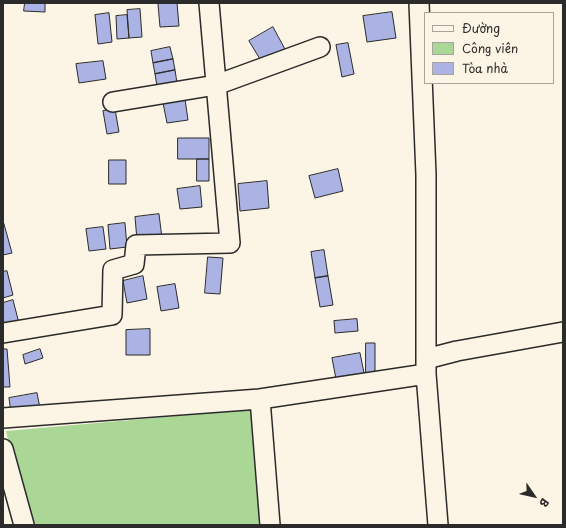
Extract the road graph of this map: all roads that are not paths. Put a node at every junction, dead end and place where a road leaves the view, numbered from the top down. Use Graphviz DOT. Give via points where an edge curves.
graph roads {
  1 [pos="209,3"];
  2 [pos="419,3"];
  3 [pos="320,47"];
  4 [pos="216,85"];
  5 [pos="113,102"];
  6 [pos="563,332"];
  7 [pos="3,333"];
  8 [pos="426,367"];
  9 [pos="260,399"];
  10 [pos="3,418"];
  11 [pos="3,449"];
  12 [pos="24,525"];
  13 [pos="270,525"];
  14 [pos="438,525"];
  1 -- 4 [label="street"];
  2 -- 8 [label="street" via="426,175"];
  3 -- 4 [label="street"];
  4 -- 5 [label="street"];
  4 -- 7 [label="street" via="230,243 136,246 134,264 113,270 112,315"];
  6 -- 8 [label="street" via="457,351"];
  8 -- 9 [label="street"];
  8 -- 14 [label="street"];
  9 -- 10 [label="street"];
  9 -- 13 [label="street"];
  11 -- 12 [label="street"];
}
